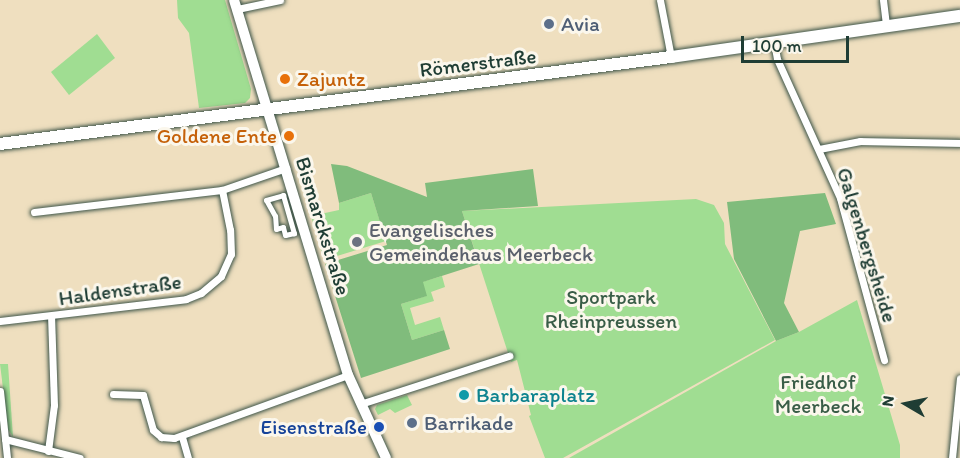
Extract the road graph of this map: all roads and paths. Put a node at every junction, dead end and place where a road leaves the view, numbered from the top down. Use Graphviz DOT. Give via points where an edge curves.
graph roads {
  1 [pos="280,0"];
  2 [pos="660,0"];
  3 [pos="883,0"];
  4 [pos="236,4"];
  5 [pos="960,16"];
  6 [pos="886,26"];
  7 [pos="774,42"];
  8 [pos="671,57"];
  9 [pos="267,109"];
  10 [pos="960,143"];
  11 [pos="0,144"];
  12 [pos="819,149"];
  13 [pos="286,168"];
  14 [pos="222,190"];
  15 [pos="34,212"];
  16 [pos="294,233"];
  17 [pos="51,316"];
  18 [pos="0,321"];
  19 [pos="509,356"];
  20 [pos="884,360"];
  21 [pos="348,375"];
  22 [pos="960,378"];
  23 [pos="0,392"];
  24 [pos="113,394"];
  25 [pos="360,404"];
  26 [pos="183,437"];
  27 [pos="5,439"];
  28 [pos="48,451"];
  29 [pos="7,458"];
  30 [pos="80,458"];
  31 [pos="188,458"];
  32 [pos="385,458"];
  33 [pos="952,458"];
  1 -- 4 [label="street"];
  2 -- 8 [label="street"];
  3 -- 6 [label="street"];
  4 -- 9 [label="main road, Bismarckstraße"];
  5 -- 6 [label="main road, Römerstraße"];
  6 -- 7 [label="main road, Römerstraße"];
  7 -- 8 [label="main road, Römerstraße"];
  7 -- 12 [label="street, Galgenbergsheide" via="777,59"];
  8 -- 9 [label="main road, Römerstraße"];
  9 -- 11 [label="main road, Römerstraße"];
  9 -- 13 [label="main road, Bismarckstraße"];
  10 -- 12 [label="street" via="860,141"];
  12 -- 20 [label="street, Galgenbergsheide" via="840,198"];
  13 -- 14 [label="street"];
  13 -- 21 [label="main road, Bismarckstraße"];
  14 -- 15 [label="street"];
  14 -- 17 [label="street, Haldenstraße" via="231,254 221,276 209,288 186,299"];
  16 -- 16 [label="street" via="285,235 284,227 276,229 275,216 266,200 283,195"];
  17 -- 18 [label="street, Haldenstraße"];
  17 -- 28 [label="street" via="54,405"];
  19 -- 25 [label="street"];
  21 -- 25 [label="main road, Bismarckstraße"];
  21 -- 26 [label="street"];
  22 -- 33 [label="street"];
  23 -- 27 [label="street"];
  24 -- 26 [label="street" via="143,395 157,435"];
  25 -- 32 [label="main road, Bismarckstraße"];
  26 -- 31 [label="street"];
  27 -- 28 [label="street"];
  27 -- 29 [label="street"];
  28 -- 30 [label="street"];
}
